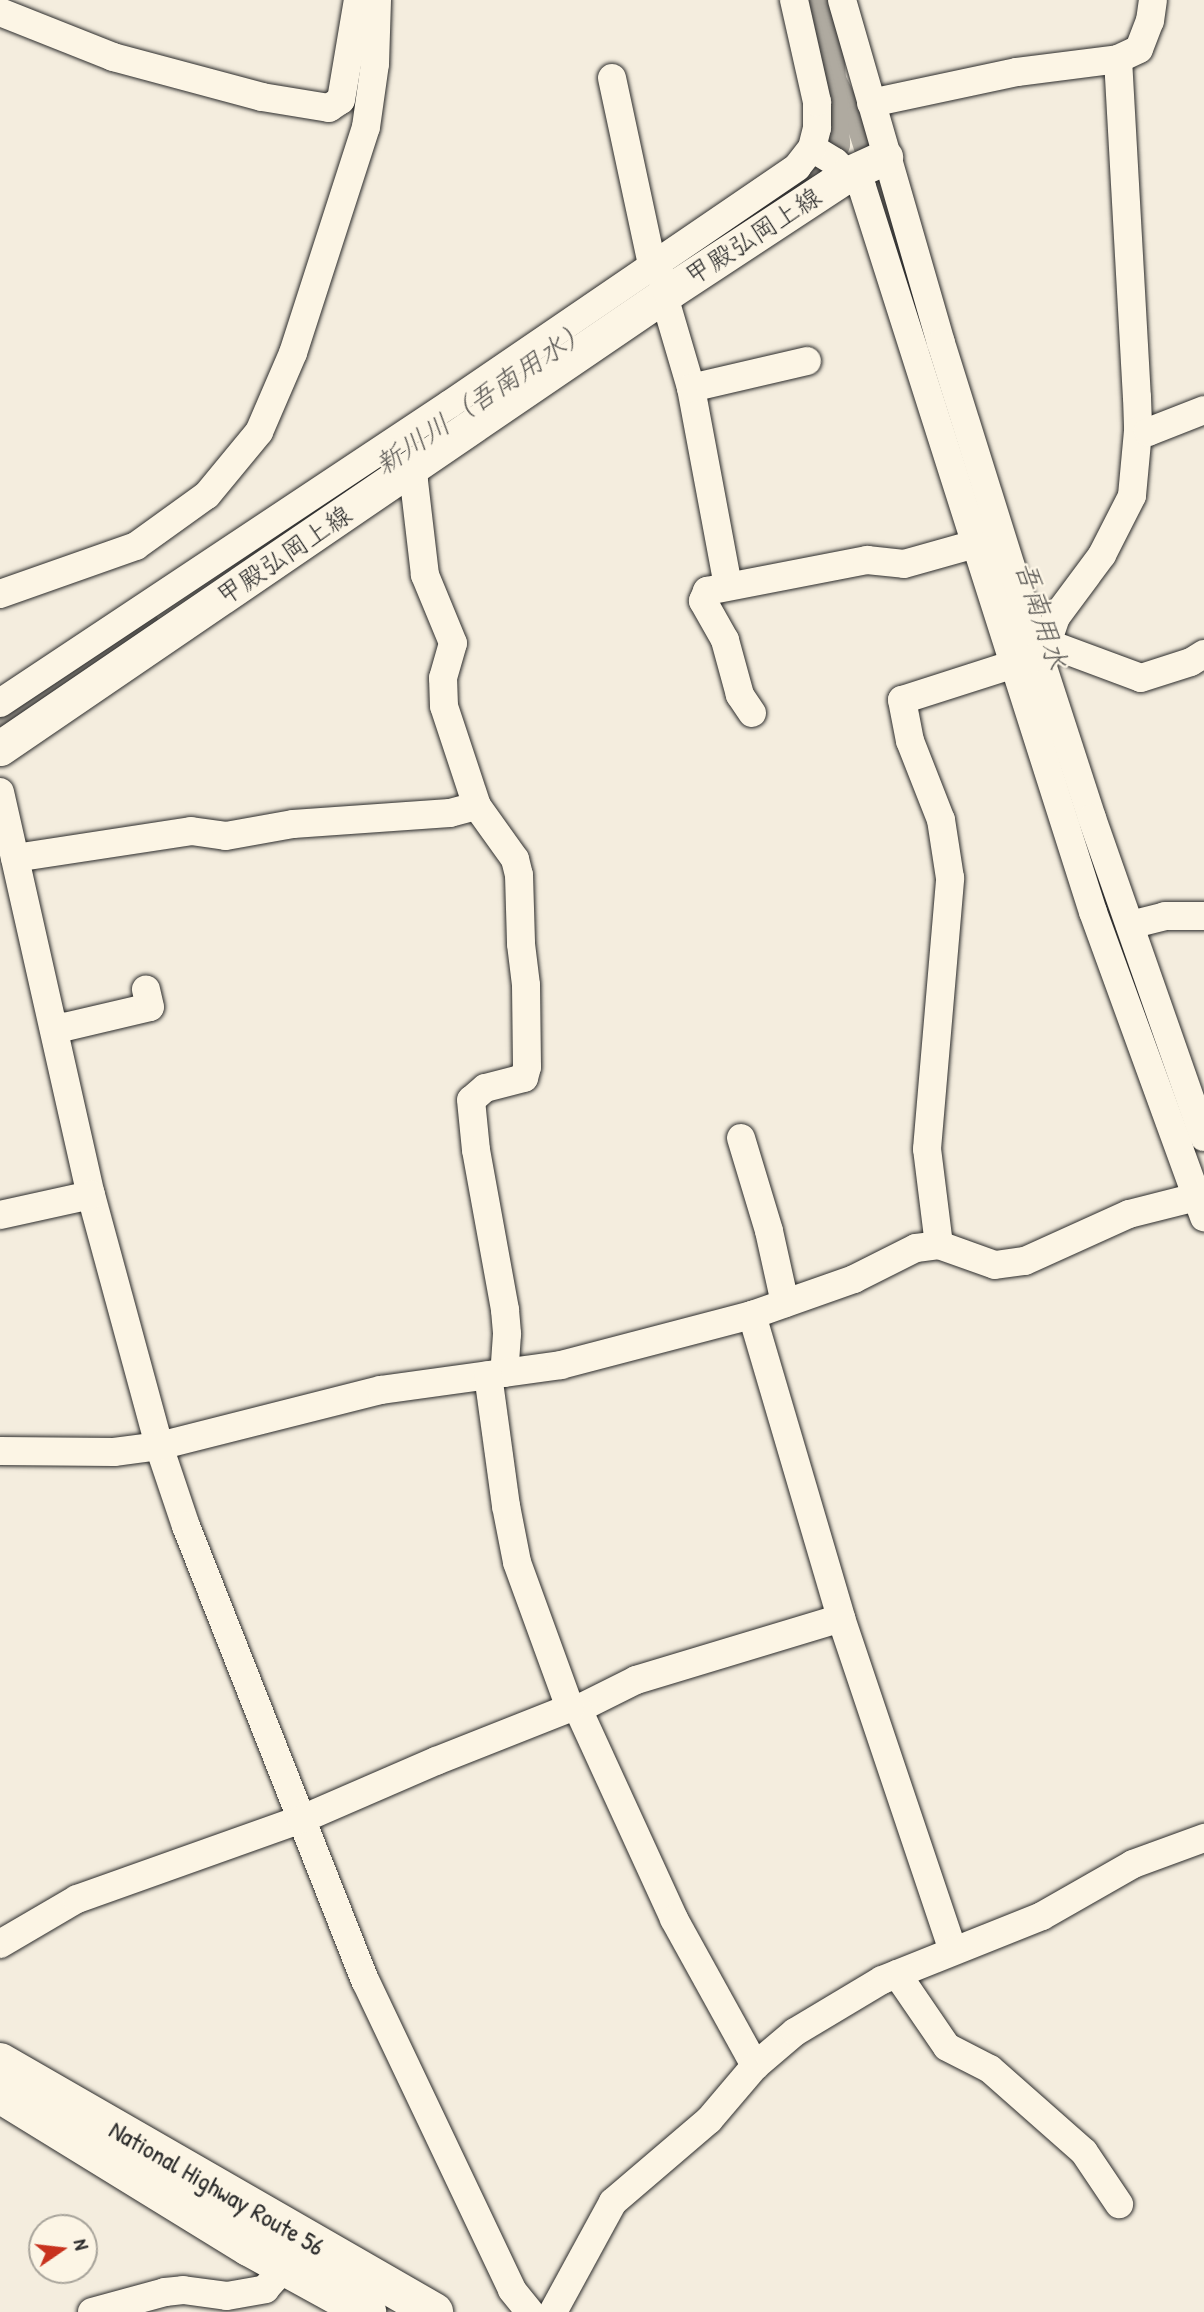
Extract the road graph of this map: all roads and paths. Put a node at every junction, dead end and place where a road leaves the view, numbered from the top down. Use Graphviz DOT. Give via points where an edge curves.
graph roads {
  1 [pos="358,0"];
  2 [pos="377,0"];
  3 [pos="794,0"];
  4 [pos="842,0"];
  5 [pos="1153,0"];
  6 [pos="32,11"];
  7 [pos="0,12"];
  8 [pos="1118,60"];
  9 [pos="612,78"];
  10 [pos="871,103"];
  11 [pos="849,160"];
  12 [pos="662,281"];
  13 [pos="807,361"];
  14 [pos="691,388"];
  15 [pos="1204,410"];
  16 [pos="1138,431"];
  17 [pos="408,470"];
  18 [pos="975,544"];
  19 [pos="728,585"];
  20 [pos="0,594"];
  21 [pos="1204,654"];
  22 [pos="1030,657"];
  23 [pos="0,704"];
  24 [pos="752,713"];
  25 [pos="0,748"];
  26 [pos="0,792"];
  27 [pos="477,806"];
  28 [pos="15,858"];
  29 [pos="1204,916"];
  30 [pos="1130,925"];
  31 [pos="146,989"];
  32 [pos="53,1025"];
  33 [pos="1204,1137"];
  34 [pos="741,1138"];
  35 [pos="92,1195"];
  36 [pos="1202,1201"];
  37 [pos="0,1215"];
  38 [pos="939,1245"];
  39 [pos="785,1303"];
  40 [pos="752,1315"];
  41 [pos="496,1374"];
  42 [pos="159,1446"];
  43 [pos="0,1451"];
  44 [pos="841,1618"];
  45 [pos="574,1709"];
  46 [pos="302,1819"];
  47 [pos="1204,1838"];
  48 [pos="0,1944"];
  49 [pos="953,1950"];
  50 [pos="897,1974"];
  51 [pos="0,2062"];
  52 [pos="755,2066"];
  53 [pos="0,2094"];
  54 [pos="1119,2204"];
  55 [pos="285,2267"];
  56 [pos="92,2312"];
  57 [pos="367,2312"];
  58 [pos="434,2312"];
  59 [pos="530,2312"];
  60 [pos="553,2312"];
  1 -- 6 [label="street" via="341,100 329,108 262,97 113,57"];
  2 -- 20 [label="street" via="375,64 366,127 293,353 259,432 207,495 136,546"];
  3 -- 11 [label="street" via="817,102 817,128"];
  4 -- 10 [label="street"];
  5 -- 8 [label="street" via="1139,49"];
  6 -- 7 [label="street"];
  8 -- 10 [label="street" via="1017,72"];
  8 -- 16 [label="street"];
  9 -- 12 [label="street"];
  10 -- 11 [label="street"];
  11 -- 12 [label="main road, 甲殿弘岡上線"];
  11 -- 18 [label="street" via="862,187"];
  11 -- 22 [label="street"];
  12 -- 14 [label="street"];
  12 -- 17 [label="main road, 甲殿弘岡上線"];
  12 -- 23 [label="street" via="450,404"];
  13 -- 14 [label="street"];
  14 -- 19 [label="street"];
  15 -- 16 [label="street" via="1148,432"];
  16 -- 22 [label="street" via="1132,496 1102,555"];
  17 -- 25 [label="main road, 甲殿弘岡上線"];
  17 -- 27 [label="street" via="414,481 425,575 453,643 443,678 444,706"];
  18 -- 19 [label="street" via="904,564 867,560"];
  18 -- 22 [label="street"];
  19 -- 24 [label="street" via="707,591 704,601 725,640 740,695"];
  21 -- 22 [label="street" via="1141,678"];
  22 -- 30 [label="street"];
  22 -- 36 [label="street" via="1093,912"];
  22 -- 38 [label="street" via="902,700 910,741 941,820 950,878 927,1149"];
  26 -- 28 [label="street"];
  27 -- 28 [label="street" via="450,813 293,824 226,836 191,831"];
  27 -- 41 [label="street" via="515,859 526,985 524,1078 485,1088 471,1100 505,1310 507,1334"];
  28 -- 32 [label="street"];
  29 -- 30 [label="street" via="1164,915"];
  30 -- 33 [label="street"];
  31 -- 32 [label="street" via="150,1007 65,1027"];
  32 -- 35 [label="street"];
  34 -- 39 [label="street"];
  35 -- 37 [label="street"];
  35 -- 42 [label="street"];
  36 -- 38 [label="street" via="1129,1214 1025,1261 995,1265"];
  38 -- 39 [label="street" via="916,1248 854,1279"];
  39 -- 40 [label="street"];
  40 -- 41 [label="street" via="561,1365"];
  40 -- 44 [label="street"];
  41 -- 42 [label="street" via="381,1390"];
  41 -- 45 [label="street" via="506,1506 517,1562"];
  42 -- 43 [label="street" via="114,1452"];
  42 -- 46 [label="street"];
  44 -- 45 [label="street" via="636,1680"];
  44 -- 49 [label="street"];
  45 -- 46 [label="street"];
  45 -- 52 [label="street" via="674,1919"];
  46 -- 48 [label="street" via="77,1899"];
  46 -- 59 [label="street" via="366,1982 512,2290"];
  47 -- 49 [label="street" via="1144,1859 1042,1916"];
  49 -- 50 [label="street"];
  50 -- 52 [label="street" via="795,2032"];
  50 -- 54 [label="street" via="947,2047 990,2069 1084,2152"];
  51 -- 58 [label="highway, National Highway Route 56"];
  52 -- 60 [label="street" via="709,2120 613,2202"];
  53 -- 55 [label="highway, National Highway Route 56"];
  55 -- 56 [label="street" via="264,2289 228,2296 165,2292"];
  55 -- 57 [label="highway, National Highway Route 56"];
}
